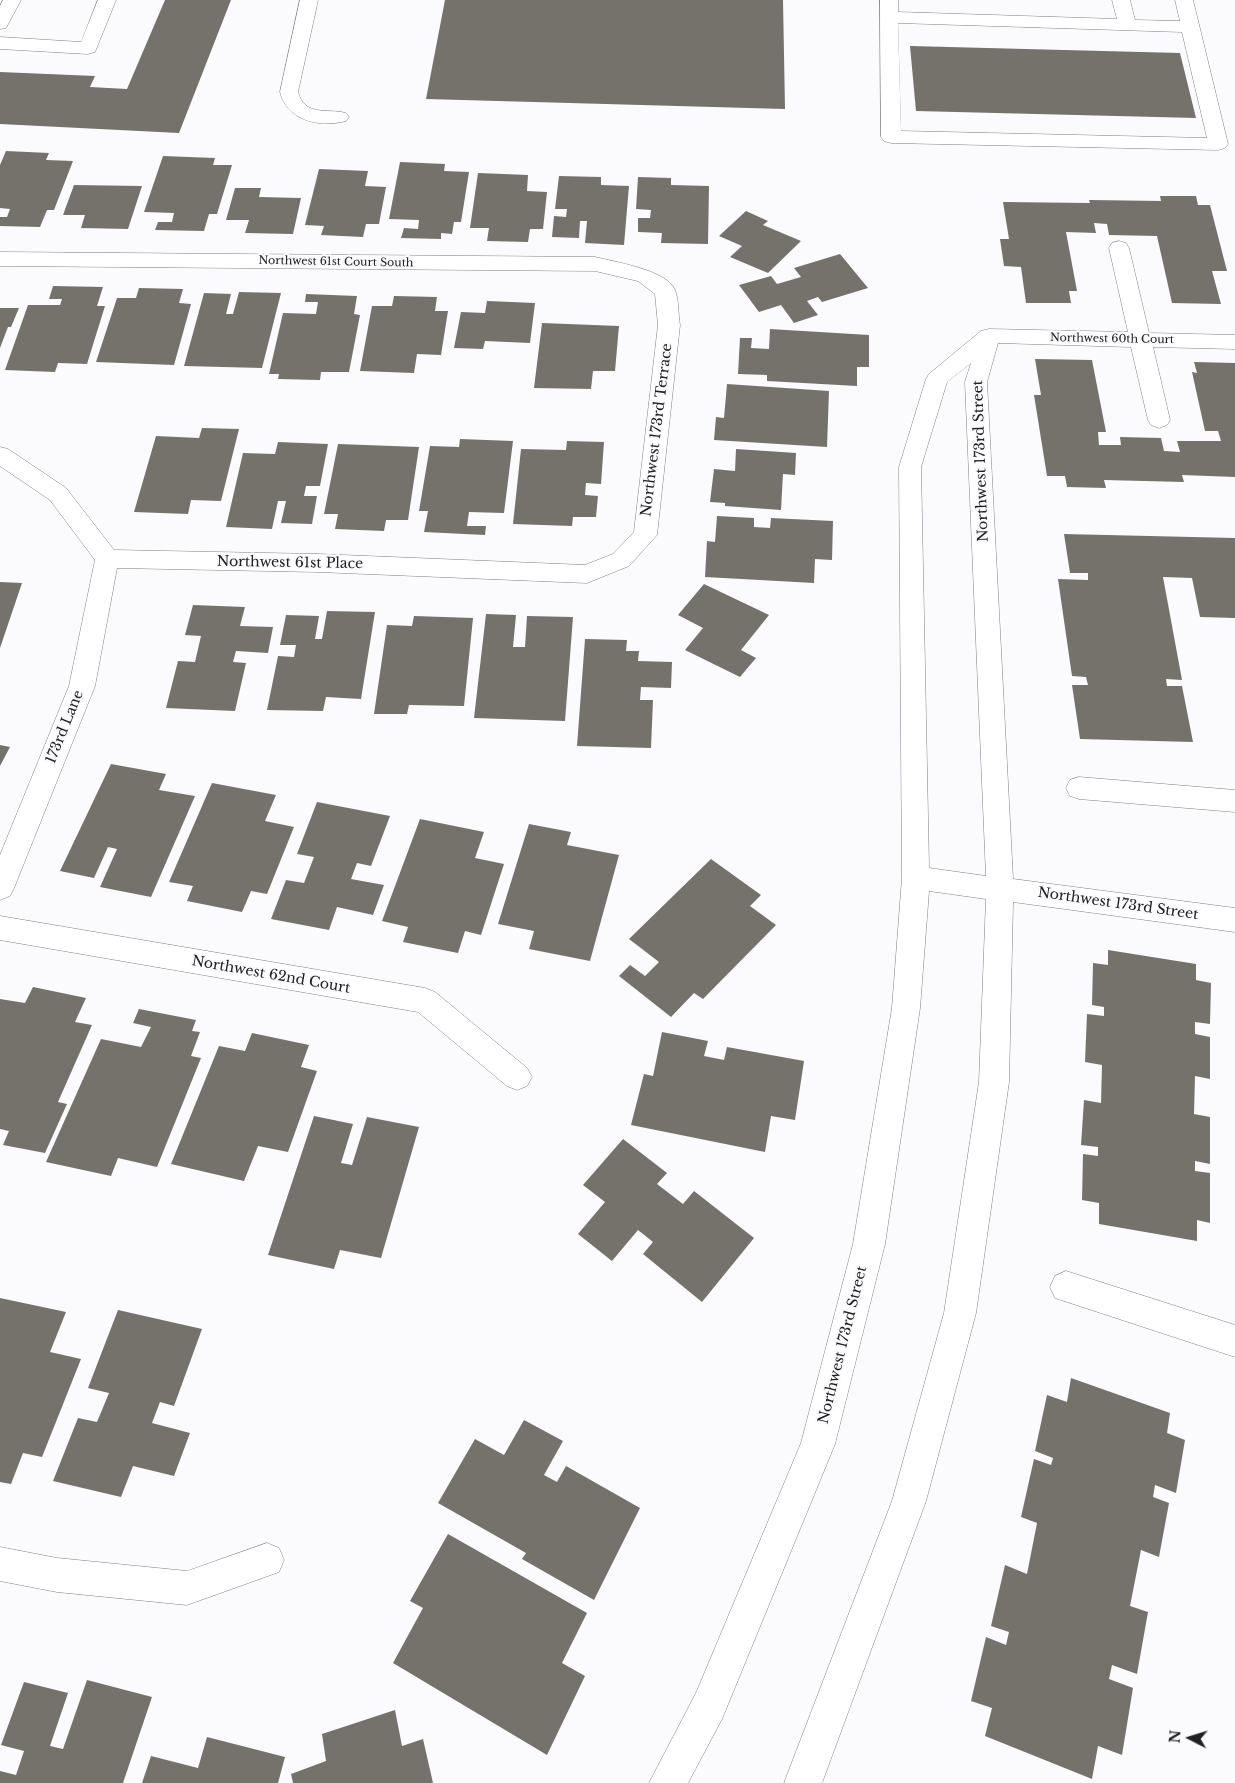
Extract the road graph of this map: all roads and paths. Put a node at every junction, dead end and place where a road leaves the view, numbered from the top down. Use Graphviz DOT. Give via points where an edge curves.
graph roads {
  1 [pos="12,0"];
  2 [pos="107,0"];
  3 [pos="309,0"];
  4 [pos="1121,0"];
  5 [pos="1184,0"];
  6 [pos="890,8"];
  7 [pos="0,24"];
  8 [pos="1127,25"];
  9 [pos="1190,27"];
  10 [pos="0,43"];
  11 [pos="339,117"];
  12 [pos="1226,145"];
  13 [pos="1119,248"];
  14 [pos="0,259"];
  15 [pos="664,291"];
  16 [pos="989,336"];
  17 [pos="1140,340"];
  18 [pos="1235,342"];
  19 [pos="1159,420"];
  20 [pos="0,455"];
  21 [pos="107,559"];
  22 [pos="621,560"];
  23 [pos="1079,788"];
  24 [pos="1235,801"];
  25 [pos="916,878"];
  26 [pos="0,888"];
  27 [pos="1000,888"];
  28 [pos="1235,920"];
  29 [pos="0,928"];
  30 [pos="517,1077"];
  31 [pos="1066,1287"];
  32 [pos="1235,1341"];
  33 [pos="267,1560"];
  34 [pos="0,1564"];
  35 [pos="668,1783"];
  36 [pos="803,1783"];
  1 -- 7 [label="street"];
  2 -- 10 [label="street" via="88,48"];
  3 -- 11 [label="street" via="289,92 291,103 300,112"];
  4 -- 8 [label="street"];
  5 -- 9 [label="street"];
  6 -- 8 [label="street"];
  6 -- 12 [label="street" via="891,137"];
  8 -- 9 [label="street"];
  9 -- 12 [label="street"];
  13 -- 17 [label="street"];
  14 -- 15 [label="street, Northwest 61st Court South" via="595,264 645,276"];
  15 -- 22 [label="street, Northwest 173rd Terrace" via="669,324 645,535"];
  16 -- 17 [label="street, Northwest 60th Court"];
  16 -- 25 [label="street, Northwest 173rd Street" via="937,379 910,467"];
  16 -- 27 [label="street, Northwest 173rd Street" via="976,382"];
  17 -- 18 [label="street, Northwest 60th Court"];
  17 -- 19 [label="street"];
  20 -- 21 [label="street" via="58,494"];
  21 -- 22 [label="street, Northwest 61st Place" via="318,563 587,574"];
  21 -- 26 [label="street, 173rd Lane" via="82,686"];
  23 -- 24 [label="street"];
  25 -- 27 [label="street, Northwest 173rd Street"];
  25 -- 35 [label="street, Northwest 173rd Street" via="906,1008 869,1244 818,1444 709,1706"];
  27 -- 28 [label="street, Northwest 173rd Street"];
  27 -- 36 [label="street, Northwest 173rd Street" via="994,1082 960,1313 909,1501"];
  29 -- 30 [label="street, Northwest 62nd Court" via="425,1001"];
  31 -- 32 [label="street"];
  33 -- 34 [label="street" via="187,1588 57,1575"];
}
